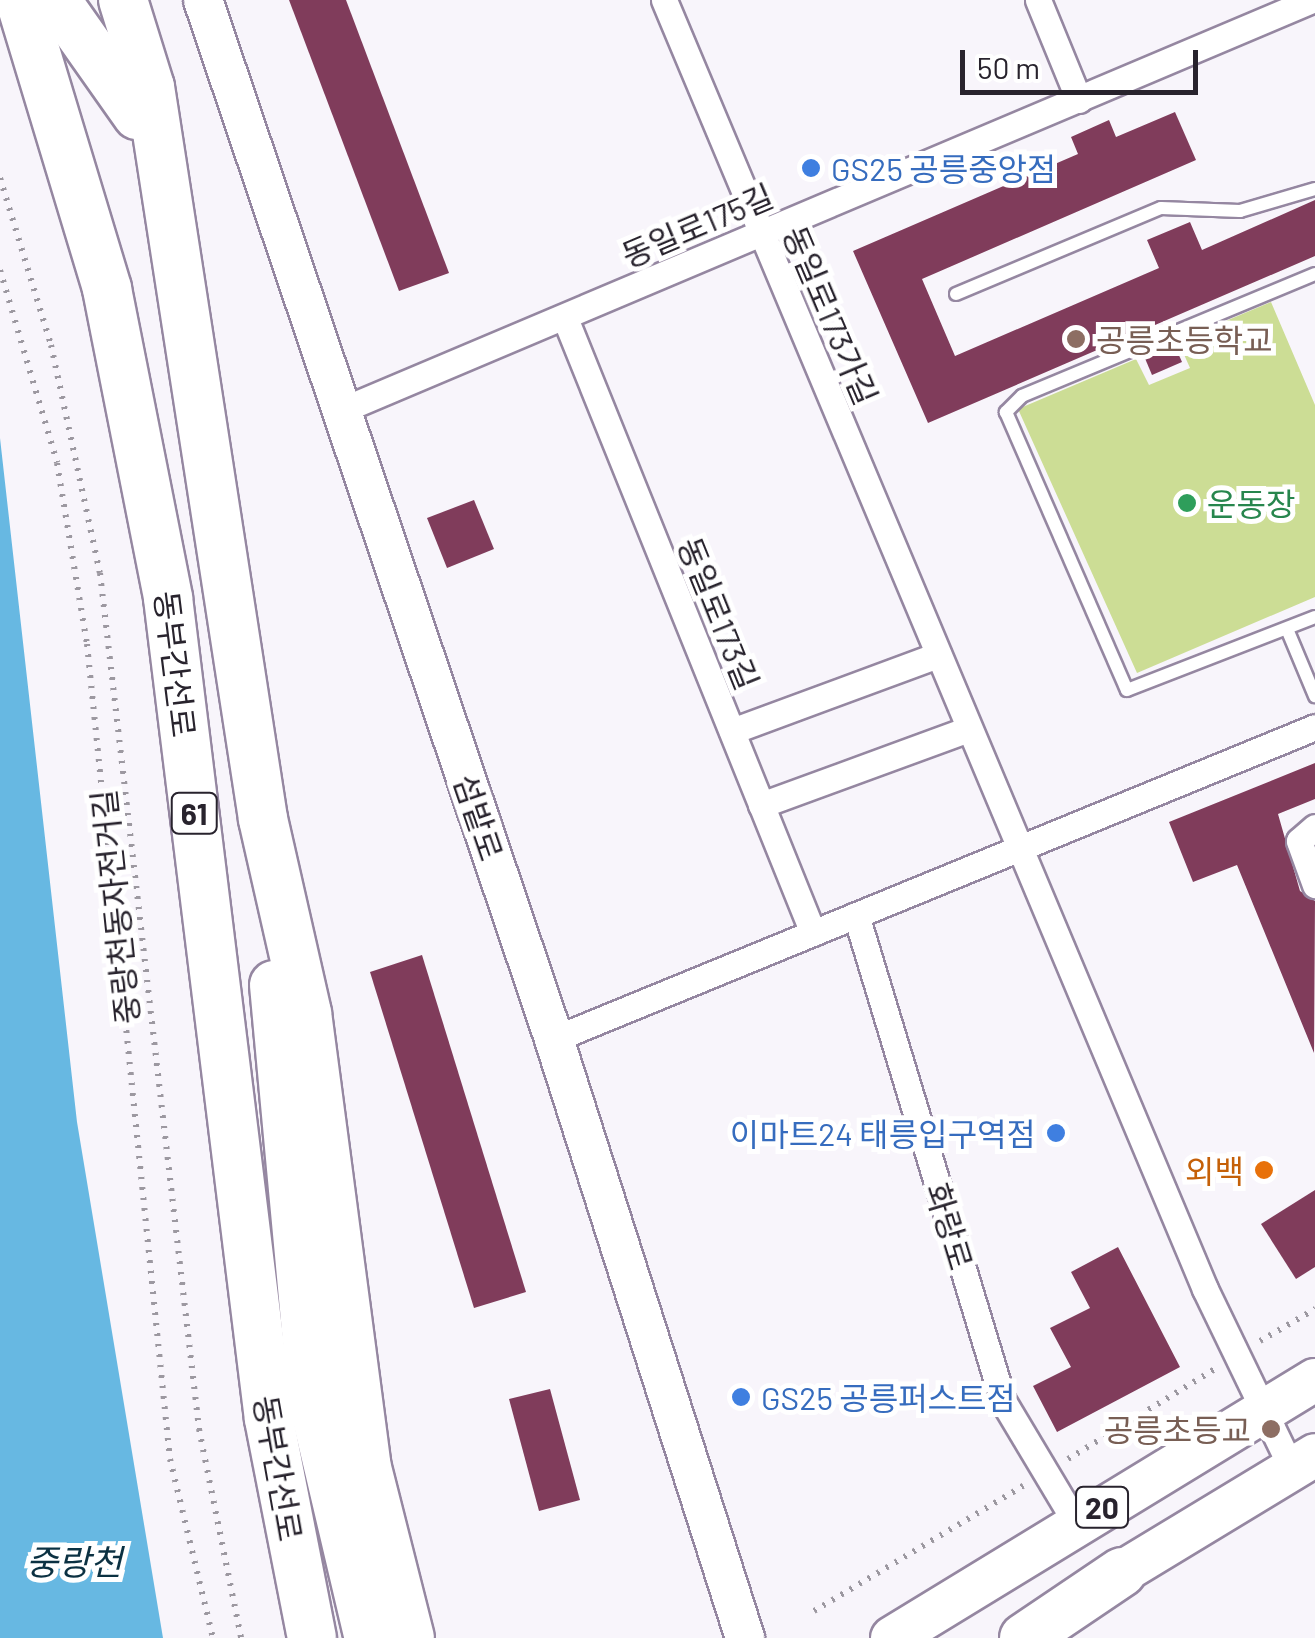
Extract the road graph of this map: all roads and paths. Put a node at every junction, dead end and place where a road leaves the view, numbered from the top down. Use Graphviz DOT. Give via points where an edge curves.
graph roads {
  1 [pos="20,0"];
  2 [pos="123,0"];
  3 [pos="203,0"];
  4 [pos="664,0"];
  5 [pos="1038,0"];
  6 [pos="1312,0"];
  7 [pos="69,14"];
  8 [pos="1079,100"];
  9 [pos="0,178"];
  10 [pos="1315,189"];
  11 [pos="172,222"];
  12 [pos="761,232"];
  13 [pos="0,270"];
  14 [pos="1315,274"];
  15 [pos="956,294"];
  16 [pos="565,318"];
  17 [pos="342,410"];
  18 [pos="1315,618"];
  19 [pos="1288,629"];
  20 [pos="938,655"];
  21 [pos="1315,696"];
  22 [pos="1315,727"];
  23 [pos="969,729"];
  24 [pos="732,732"];
  25 [pos="762,805"];
  26 [pos="263,819"];
  27 [pos="1315,827"];
  28 [pos="1020,850"];
  29 [pos="1315,885"];
  30 [pos="856,915"];
  31 [pos="814,933"];
  32 [pos="554,1039"];
  33 [pos="1315,1380"];
  34 [pos="1262,1412"];
  35 [pos="1303,1462"];
  36 [pos="1076,1523"];
  37 [pos="1122,1572"];
  38 [pos="213,1638"];
  39 [pos="242,1638"];
  40 [pos="312,1638"];
  41 [pos="368,1638"];
  42 [pos="410,1638"];
  43 [pos="744,1638"];
  44 [pos="892,1638"];
  45 [pos="1012,1638"];
  46 [pos="1024,1638"];
  1 -- 40 [label="highway, 동부간선로 / 61" via="107,288 168,598 269,1419"];
  2 -- 11 [label="highway" via="150,87"];
  3 -- 17 [label="main road, 섬밭로"];
  4 -- 12 [label="street, 동일로173가길"];
  5 -- 8 [label="street"];
  6 -- 8 [label="street, 동일로175길"];
  7 -- 11 [label="highway" via="136,111"];
  8 -- 12 [label="street, 동일로175길"];
  9 -- 39 [label="path, 중랑천동자전거길" via="64,397 100,572 199,1430"];
  10 -- 15 [label="lane" via="1240,210 1161,208"];
  11 -- 26 [label="highway"];
  12 -- 16 [label="street, 동일로175길"];
  12 -- 20 [label="street, 동일로173가길"];
  13 -- 38 [label="path" via="57,463 87,644 170,1458"];
  14 -- 19 [label="lane" via="1022,396 1006,412 1127,690"];
  16 -- 17 [label="street, 동일로175길"];
  16 -- 24 [label="street, 동일로173길"];
  17 -- 32 [label="main road, 섬밭로"];
  18 -- 19 [label="lane"];
  19 -- 21 [label="lane"];
  20 -- 23 [label="street, 동일로173가길"];
  20 -- 24 [label="street"];
  22 -- 28 [label="street"];
  23 -- 25 [label="street"];
  23 -- 28 [label="street, 동일로173가길"];
  24 -- 25 [label="street, 동일로173길"];
  25 -- 31 [label="street, 동일로173길"];
  26 -- 41 [label="highway" via="286,1170 313,1402"];
  26 -- 42 [label="highway" via="307,1013 366,1464"];
  27 -- 29 [label="street" via="1298,841"];
  28 -- 30 [label="street"];
  28 -- 34 [label="street"];
  30 -- 31 [label="street"];
  30 -- 36 [label="street, 화랑로" via="1003,1401"];
  31 -- 32 [label="street"];
  32 -- 43 [label="main road, 섬밭로"];
  33 -- 34 [label="main road, 20"];
  34 -- 35 [label="street"];
  34 -- 36 [label="main road, 20"];
  35 -- 37 [label="main road, 20"];
  36 -- 44 [label="main road, 20"];
  37 -- 45 [label="main road, 20"];
  37 -- 46 [label="highway"];
}
